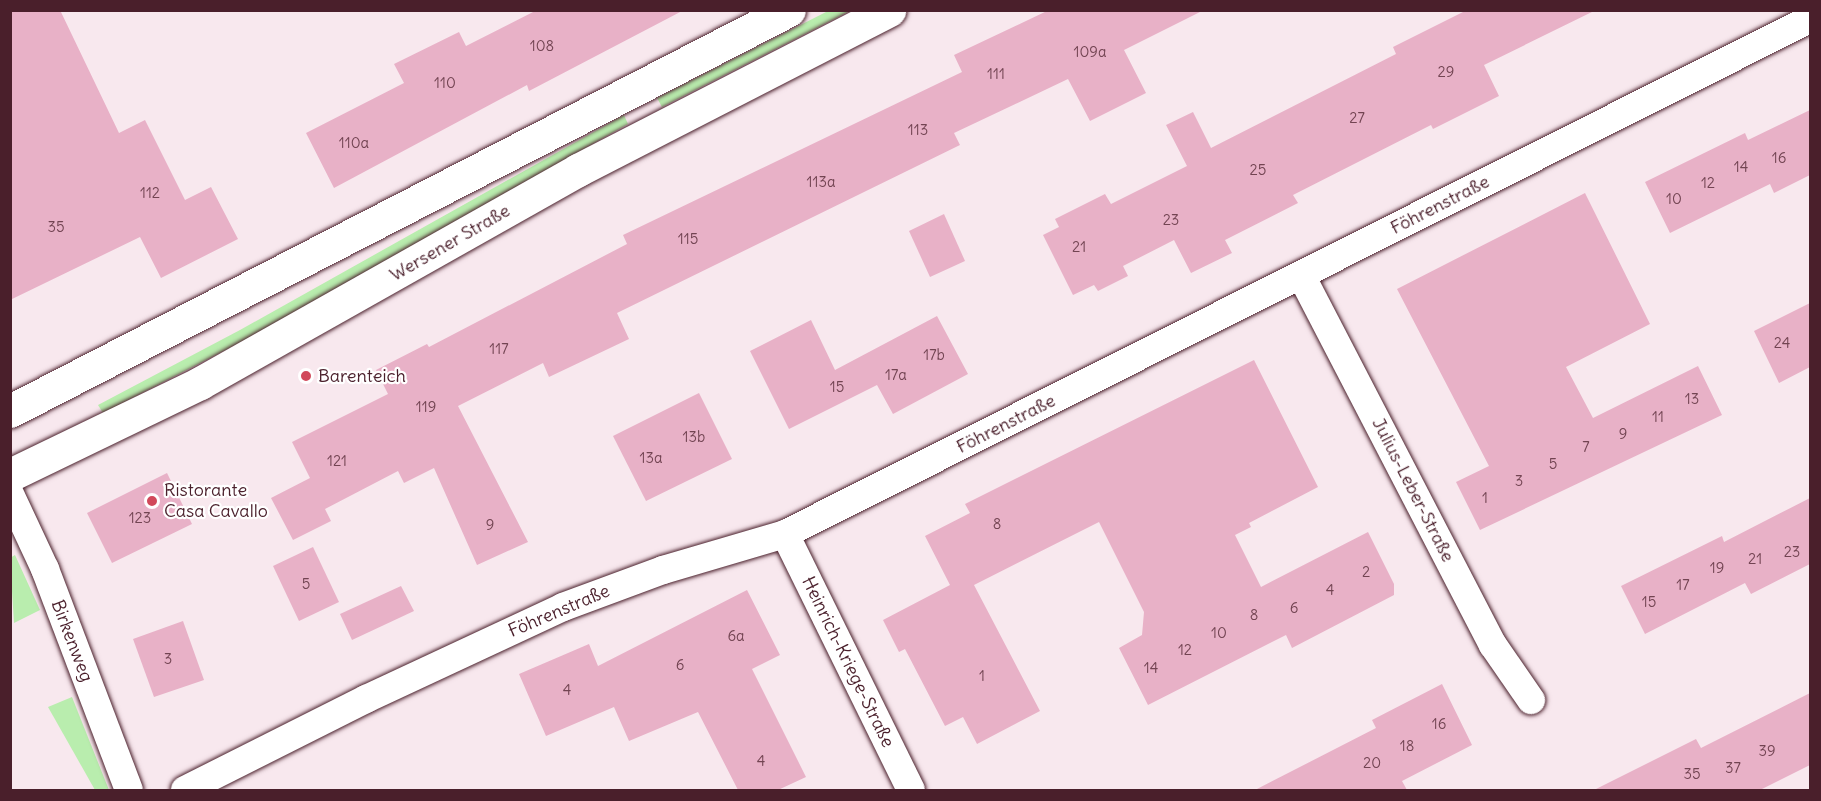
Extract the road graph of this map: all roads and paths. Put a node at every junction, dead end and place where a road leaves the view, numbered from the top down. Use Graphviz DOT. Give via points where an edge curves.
graph roads {
  1 [pos="789,10"];
  2 [pos="889,10"];
  3 [pos="1810,19"];
  4 [pos="1301,275"];
  5 [pos="10,411"];
  6 [pos="10,475"];
  7 [pos="10,494"];
  8 [pos="785,534"];
  9 [pos="1531,700"];
  10 [pos="129,790"];
  11 [pos="185,790"];
  12 [pos="911,790"];
  1 -- 5 [label="main road"];
  2 -- 6 [label="main road, Wersener Straße" via="578,170 200,383"];
  3 -- 4 [label="street, Föhrenstraße"];
  4 -- 8 [label="street, Föhrenstraße"];
  4 -- 9 [label="street, Julius-Leber-Straße" via="1493,645"];
  7 -- 10 [label="street, Birkenweg" via="45,569"];
  8 -- 11 [label="street, Föhrenstraße" via="663,570 563,606"];
  8 -- 12 [label="street, Heinrich-Kriege-Straße"];
}
